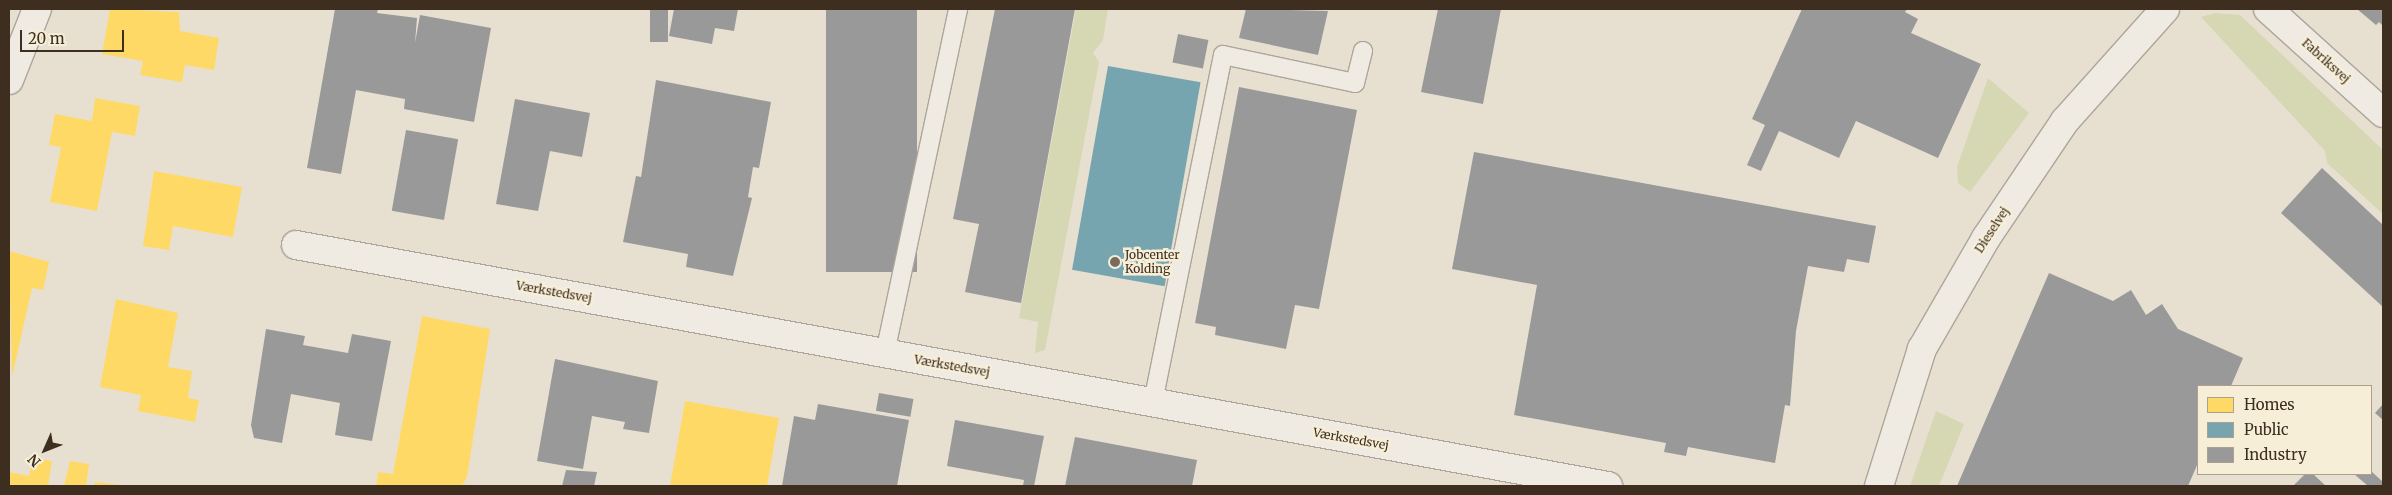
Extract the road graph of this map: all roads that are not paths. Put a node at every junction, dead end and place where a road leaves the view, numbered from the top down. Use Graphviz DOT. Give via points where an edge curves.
graph roads {
  1 [pos="37,9"];
  2 [pos="958,9"];
  3 [pos="2165,9"];
  4 [pos="2268,9"];
  5 [pos="1363,51"];
  6 [pos="9,80"];
  7 [pos="2383,113"];
  8 [pos="296,245"];
  9 [pos="885,353"];
  10 [pos="1153,402"];
  11 [pos="1608,486"];
  12 [pos="1879,486"];
  1 -- 6 [label="street"];
  2 -- 9 [label="lane"];
  3 -- 12 [label="street, Dieselvej" via="2065,121 1986,238 1922,349"];
  4 -- 7 [label="street, Fabriksvej"];
  5 -- 10 [label="lane" via="1355,83 1224,55"];
  8 -- 9 [label="street, Værkstedsvej"];
  9 -- 10 [label="street, Værkstedsvej"];
  10 -- 11 [label="street, Værkstedsvej"];
}
